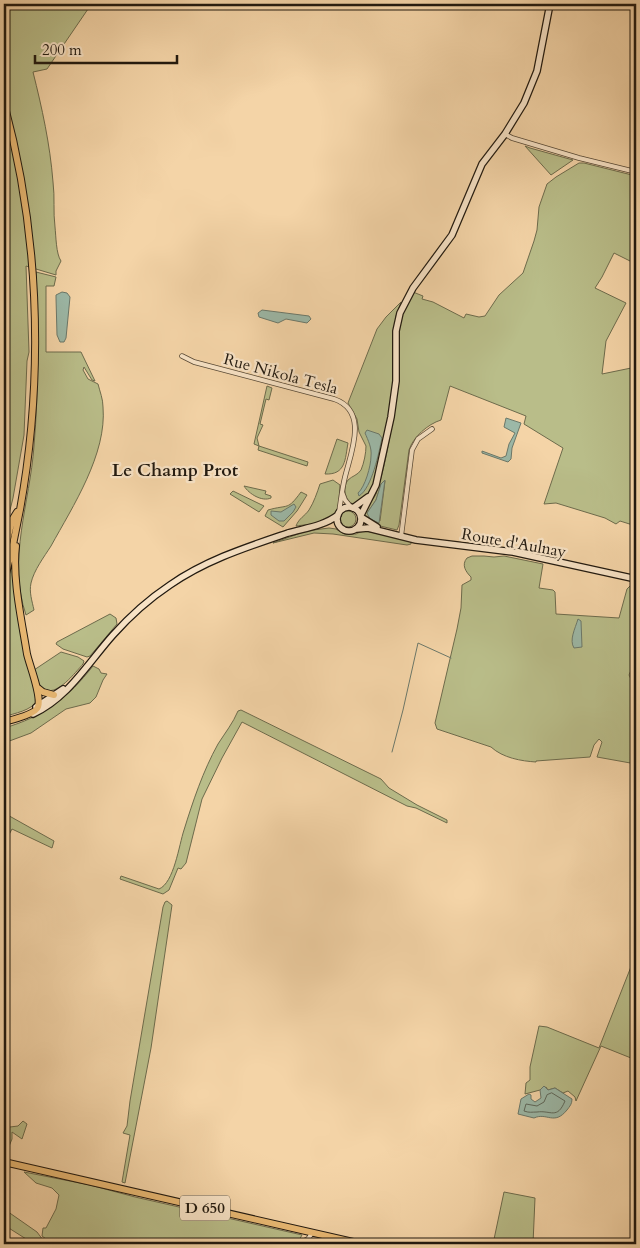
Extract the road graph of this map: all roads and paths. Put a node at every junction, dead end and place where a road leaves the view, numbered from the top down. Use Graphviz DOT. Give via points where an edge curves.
graph roads {
  1 [pos="550,4"];
  2 [pos="4,103"];
  3 [pos="4,114"];
  4 [pos="505,134"];
  5 [pos="636,172"];
  6 [pos="182,356"];
  7 [pos="432,429"];
  8 [pos="342,490"];
  9 [pos="373,492"];
  10 [pos="352,507"];
  11 [pos="338,513"];
  12 [pos="18,515"];
  13 [pos="361,516"];
  14 [pos="318,525"];
  15 [pos="339,527"];
  16 [pos="357,529"];
  17 [pos="388,533"];
  18 [pos="400,537"];
  19 [pos="4,553"];
  20 [pos="4,570"];
  21 [pos="636,579"];
  22 [pos="4,582"];
  23 [pos="71,684"];
  24 [pos="36,686"];
  25 [pos="54,695"];
  26 [pos="39,706"];
  27 [pos="4,722"];
  28 [pos="4,1162"];
  29 [pos="312,1233"];
  30 [pos="298,1244"];
  31 [pos="362,1244"];
  1 -- 4 [label="street" via="535,78 521,110"];
  2 -- 12 [label="main road" via="25,202 34,291 34,401 28,462"];
  3 -- 12 [label="main road" via="25,222 32,314 29,420"];
  4 -- 5 [label="street"];
  4 -- 9 [label="street" via="478,171 452,235 413,288 400,313 396,331 394,403"];
  6 -- 8 [label="street, Rue Nikola Tesla" via="346,405 354,418 356,432"];
  7 -- 18 [label="street" via="418,439 412,450"];
  8 -- 10 [label="street"];
  8 -- 11 [label="street, Rue Nikola Tesla"];
  9 -- 10 [label="street"];
  9 -- 13 [label="street"];
  10 -- 11 [label="street" via="343,508"];
  10 -- 13 [label="street"];
  11 -- 14 [label="street"];
  11 -- 15 [label="street"];
  12 -- 19 [label="main road" via="12,520"];
  12 -- 20 [label="main road"];
  12 -- 22 [label="main road"];
  12 -- 24 [label="main road" via="16,579"];
  13 -- 16 [label="street"];
  13 -- 17 [label="street, Route d'Aulnay"];
  14 -- 15 [label="street"];
  14 -- 23 [label="street" via="208,563 175,581 112,635"];
  15 -- 16 [label="street" via="349,532"];
  16 -- 17 [label="street, Route d'Aulnay"];
  17 -- 18 [label="street, Route d'Aulnay"];
  18 -- 21 [label="street, Route d'Aulnay" via="513,552"];
  23 -- 25 [label="street"];
  23 -- 27 [label="street" via="41,710 22,719"];
  24 -- 25 [label="main road"];
  24 -- 26 [label="main road"];
  25 -- 26 [label="street"];
  26 -- 27 [label="main road" via="30,714"];
  28 -- 29 [label="main road, D 650"];
  29 -- 30 [label="street"];
  29 -- 31 [label="main road, D 650"];
}
